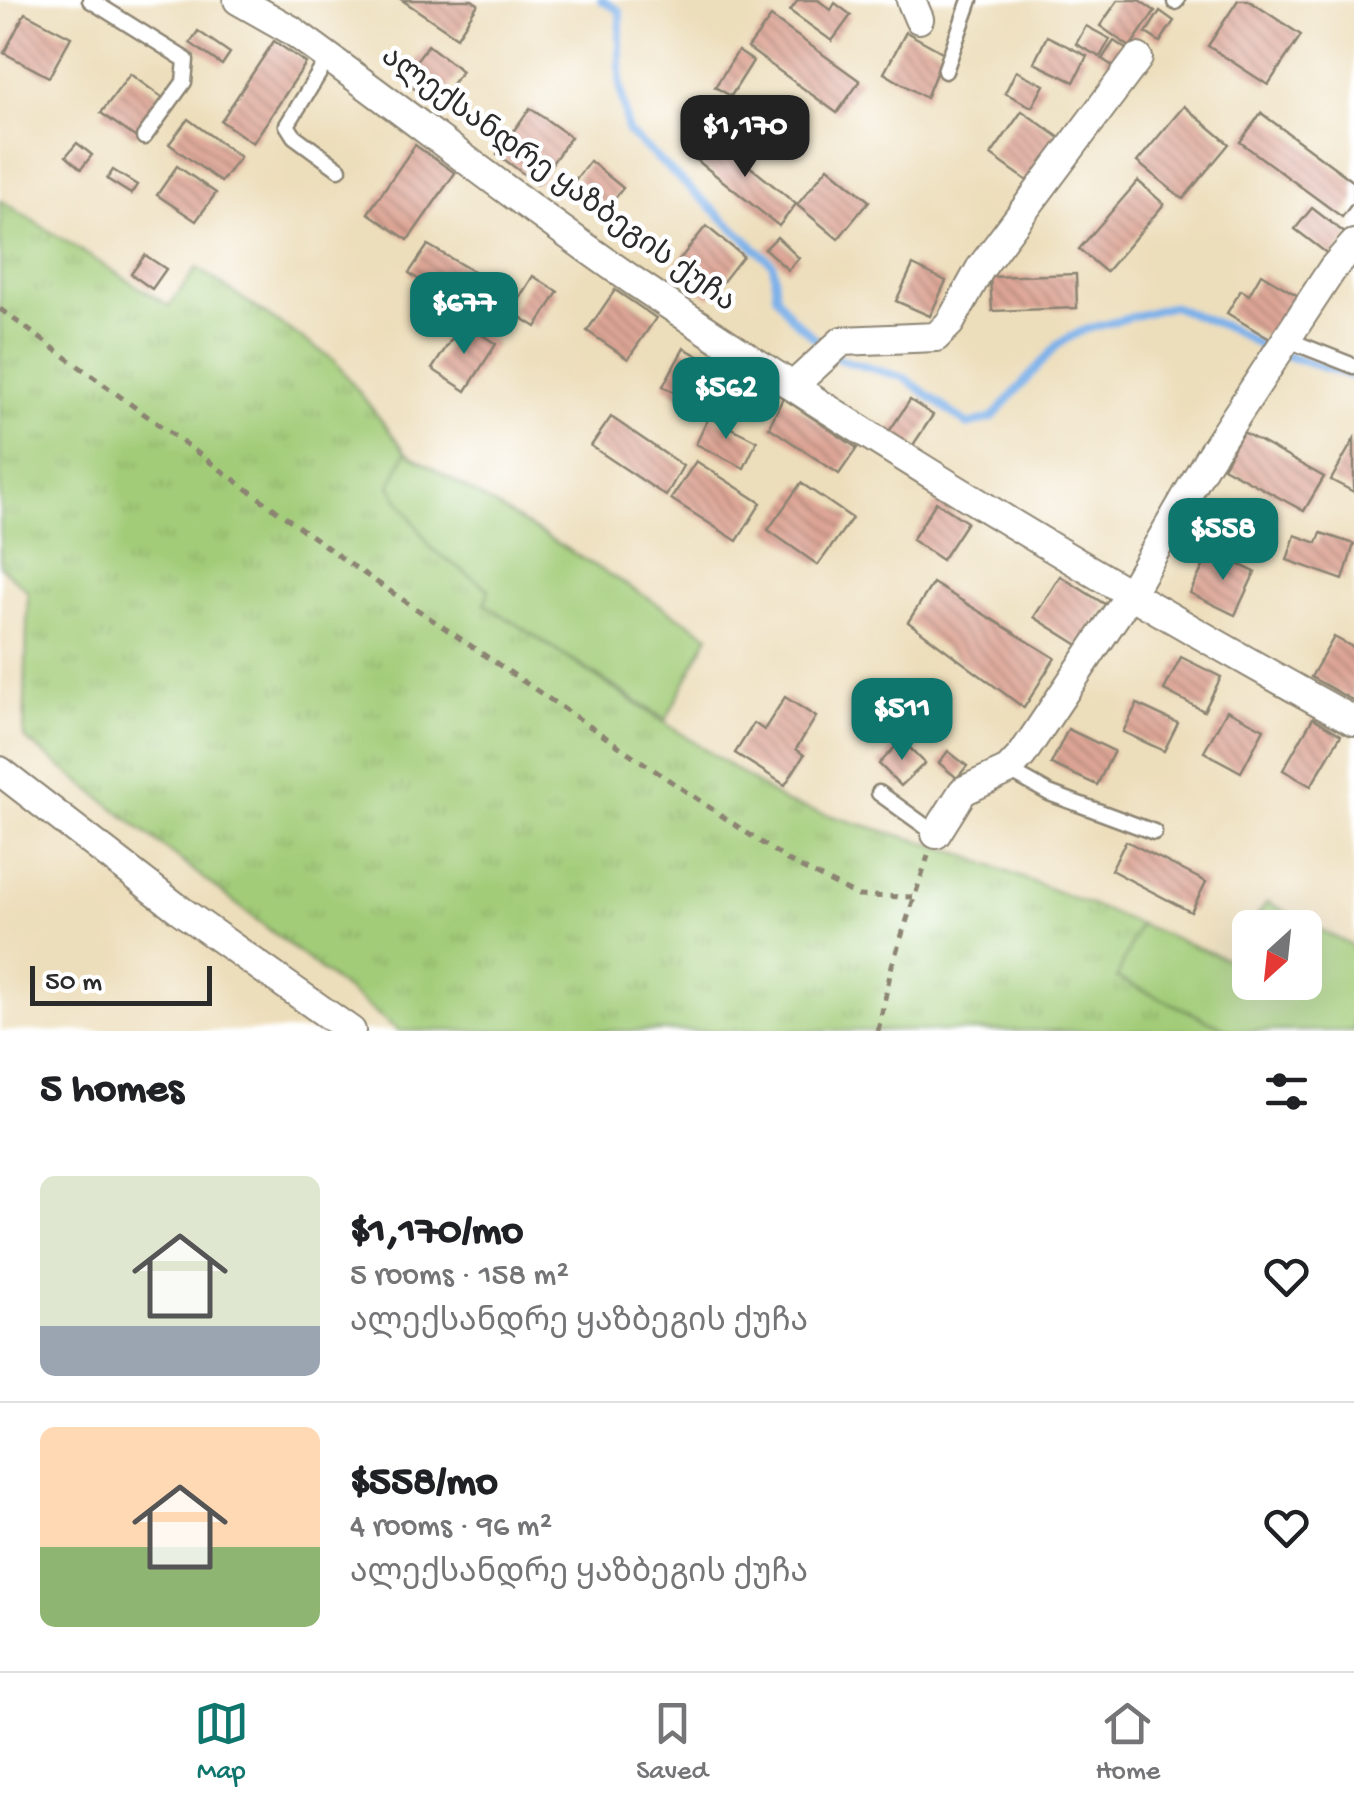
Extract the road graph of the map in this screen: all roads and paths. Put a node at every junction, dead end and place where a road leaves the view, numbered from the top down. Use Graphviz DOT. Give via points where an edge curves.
graph roads {
  1 [pos="90,0"];
  2 [pos="238,0"];
  3 [pos="970,0"];
  4 [pos="329,57"];
  5 [pos="1138,58"];
  6 [pos="945,71"];
  7 [pos="144,137"];
  8 [pos="339,170"];
  9 [pos="1354,244"];
  10 [pos="0,308"];
  11 [pos="1281,349"];
  12 [pos="1354,366"];
  13 [pos="800,380"];
  14 [pos="1128,596"];
  15 [pos="1354,721"];
  16 [pos="1008,770"];
  17 [pos="0,771"];
  18 [pos="878,793"];
  19 [pos="1154,832"];
  20 [pos="936,834"];
  21 [pos="913,897"];
  22 [pos="352,1031"];
  23 [pos="878,1031"];
  1 -- 7 [label="lane" via="186,60 184,82"];
  2 -- 4 [label="street, ალექსანდრე ყაზბეგის ქუჩა"];
  3 -- 6 [label="lane"];
  4 -- 8 [label="lane" via="287,125"];
  4 -- 13 [label="street, ალექსანდრე ყაზბეგის ქუჩა" via="630,278"];
  5 -- 13 [label="street" via="936,337 842,341"];
  9 -- 11 [label="street"];
  10 -- 21 [label="path" via="334,552 790,862 858,896"];
  11 -- 12 [label="lane"];
  11 -- 14 [label="street"];
  13 -- 14 [label="street, ალექსანდრე ყაზბეგის ქუჩა"];
  14 -- 15 [label="street, ალექსანდრე ყაზბეგის ქუჩა"];
  14 -- 16 [label="street"];
  16 -- 19 [label="lane" via="1049,794"];
  16 -- 20 [label="street" via="962,791"];
  17 -- 22 [label="street"];
  18 -- 20 [label="lane"];
  20 -- 21 [label="path"];
  21 -- 23 [label="path"];
}
